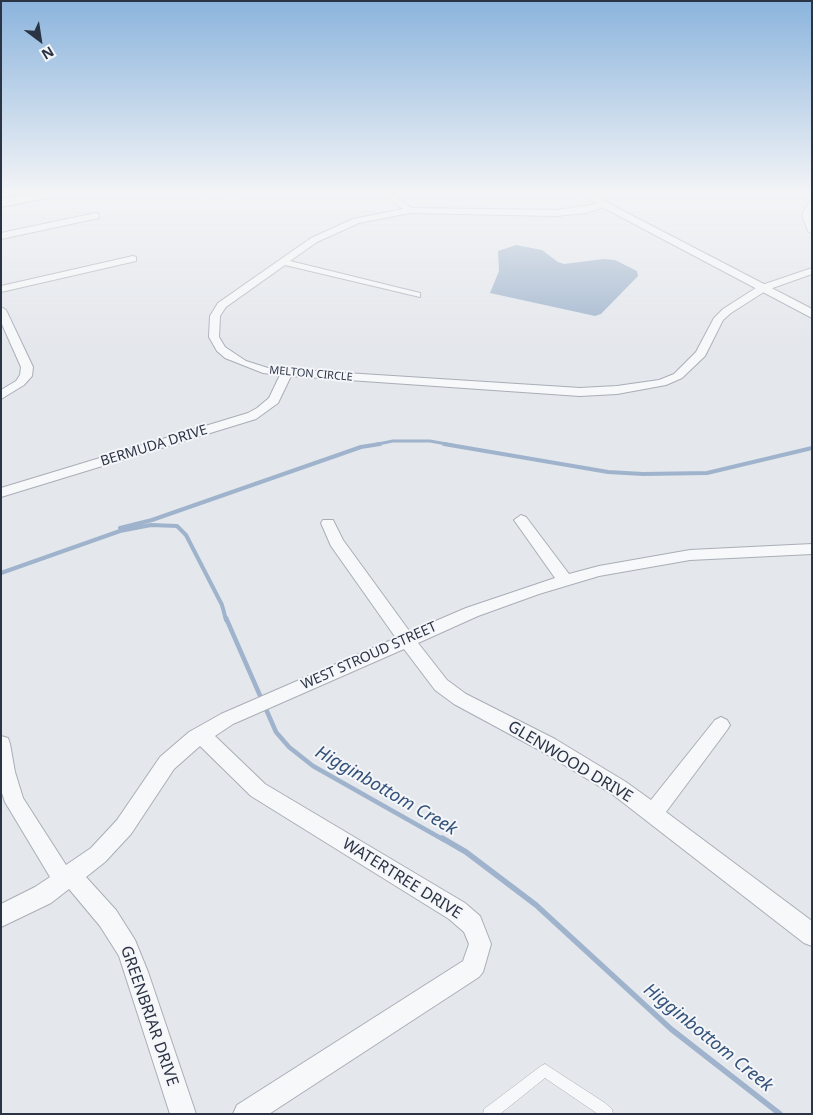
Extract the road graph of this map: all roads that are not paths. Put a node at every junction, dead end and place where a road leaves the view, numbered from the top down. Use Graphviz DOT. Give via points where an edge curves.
graph roads {
  1 [pos="305,246"];
  2 [pos="684,246"];
  3 [pos="133,259"];
  4 [pos="283,262"];
  5 [pos="812,271"];
  6 [pos="763,288"];
  7 [pos="1,289"];
  8 [pos="416,295"];
  9 [pos="1,310"];
  10 [pos="812,314"];
  11 [pos="287,373"];
  12 [pos="1,395"];
  13 [pos="1,493"];
  14 [pos="521,520"];
  15 [pos="328,523"];
  16 [pos="812,548"];
  17 [pos="565,580"];
  18 [pos="406,639"];
  19 [pos="721,725"];
  20 [pos="201,736"];
  21 [pos="1,744"];
  22 [pos="652,814"];
  23 [pos="68,878"];
  24 [pos="1,916"];
  25 [pos="812,935"];
  26 [pos="182,1114"];
  27 [pos="246,1114"];
  28 [pos="489,1114"];
  29 [pos="607,1114"];
  1 -- 4 [label="street, MELTON CIRCLE"];
  2 -- 6 [label="street"];
  3 -- 7 [label="street"];
  4 -- 8 [label="street"];
  4 -- 11 [label="street, MELTON CIRCLE" via="222,305 213,326 217,342 229,356 252,367"];
  5 -- 6 [label="street, MELTON CIRCLE"];
  6 -- 10 [label="street"];
  6 -- 11 [label="street, MELTON CIRCLE" via="719,318 701,354 685,371 668,381 644,386 580,392"];
  9 -- 12 [label="street" via="28,367 20,383"];
  11 -- 13 [label="street, BERMUDA DRIVE" via="274,400 255,415"];
  14 -- 17 [label="street"];
  15 -- 18 [label="street, GLENWOOD DRIVE" via="336,542"];
  16 -- 17 [label="street, WEST STROUD STREET" via="643,561"];
  17 -- 18 [label="street, WEST STROUD STREET"];
  18 -- 20 [label="street, WEST STROUD STREET" via="227,719"];
  18 -- 22 [label="street, GLENWOOD DRIVE" via="432,676 454,694 619,788"];
  19 -- 22 [label="street"];
  20 -- 23 [label="street, WEST STROUD STREET" via="167,763 114,838"];
  20 -- 27 [label="street, WATERTREE DRIVE" via="258,790 457,911 472,924 480,944 471,969"];
  21 -- 23 [label="street, GREENBRIAR DRIVE" via="5,772 15,802"];
  22 -- 25 [label="street, GLENWOOD DRIVE"];
  23 -- 24 [label="street, WEST STROUD STREET" via="26,905"];
  23 -- 26 [label="street, GREENBRIAR DRIVE" via="108,918 127,948"];
  28 -- 29 [label="lane" via="545,1070"];
}
